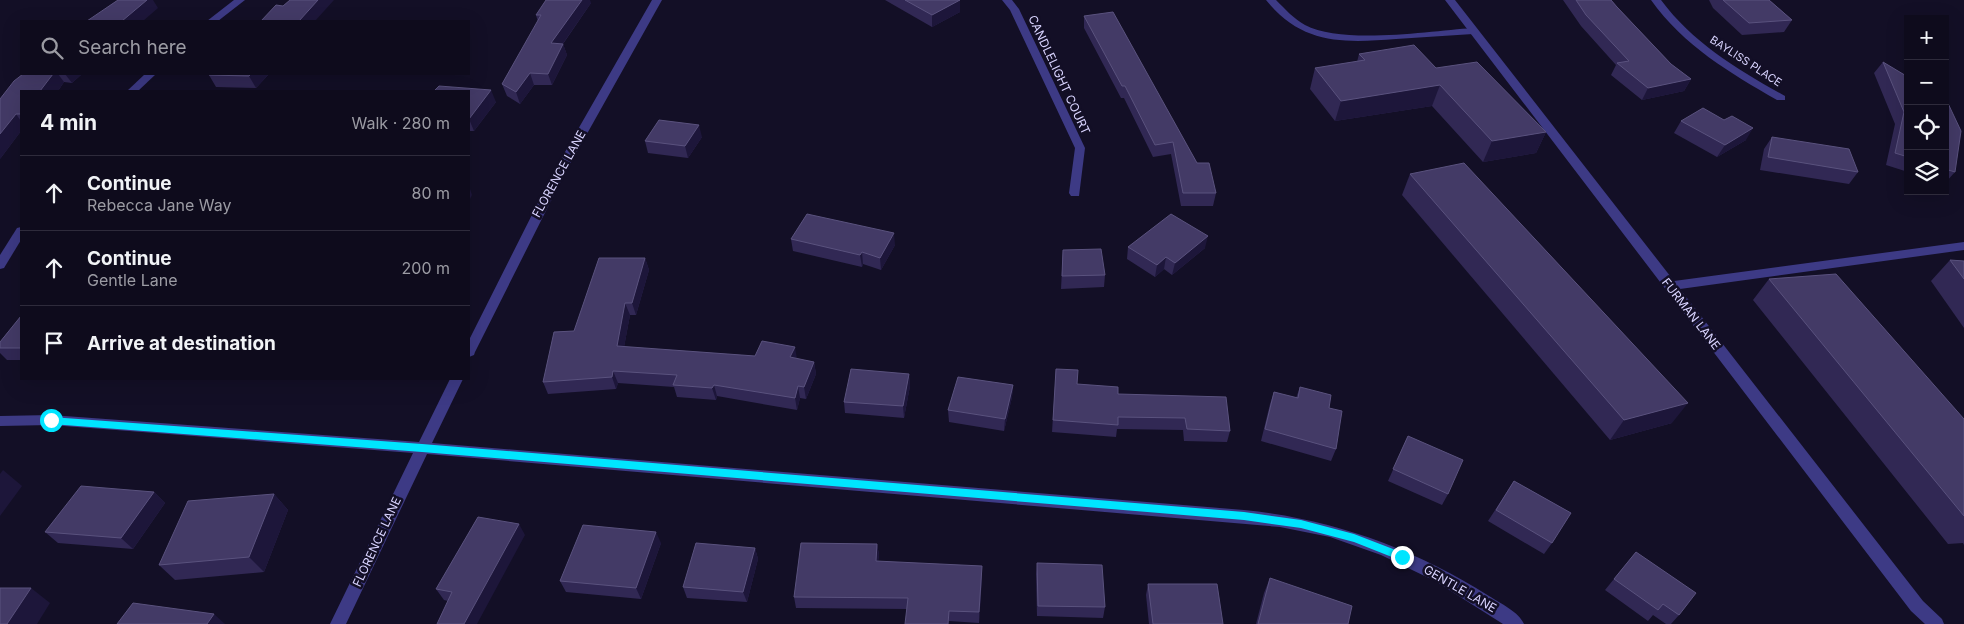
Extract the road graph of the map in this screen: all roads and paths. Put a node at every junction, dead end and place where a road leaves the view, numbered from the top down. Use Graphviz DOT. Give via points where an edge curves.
graph roads {
  1 [pos="240,0"];
  2 [pos="657,0"];
  3 [pos="1007,0"];
  4 [pos="1271,0"];
  5 [pos="1450,0"];
  6 [pos="1656,0"];
  7 [pos="213,20"];
  8 [pos="1473,31"];
  9 [pos="150,75"];
  10 [pos="133,90"];
  11 [pos="1781,98"];
  12 [pos="1075,193"];
  13 [pos="20,233"];
  14 [pos="1964,246"];
  15 [pos="0,265"];
  16 [pos="1670,286"];
  17 [pos="470,350"];
  18 [pos="456,380"];
  19 [pos="0,421"];
  20 [pos="422,448"];
  21 [pos="338,624"];
  22 [pos="1516,624"];
  23 [pos="1936,624"];
  1 -- 7 [label="street"];
  2 -- 17 [label="street, FLORENCE LANE" via="559,173"];
  3 -- 12 [label="street, CANDLELIGHT COURT" via="1080,148"];
  4 -- 8 [label="street" via="1304,28 1334,38"];
  5 -- 8 [label="street, FURMAN LANE"];
  6 -- 11 [label="street, BAYLISS PLACE" via="1696,43 1732,70"];
  8 -- 16 [label="street, FURMAN LANE"];
  9 -- 10 [label="street"];
  13 -- 15 [label="street"];
  14 -- 16 [label="street"];
  16 -- 23 [label="street, FURMAN LANE" via="1917,606"];
  18 -- 20 [label="street, FLORENCE LANE"];
  19 -- 20 [label="street, GENTLE LANE" via="51,420"];
  20 -- 21 [label="street, FLORENCE LANE"];
  20 -- 22 [label="street, GENTLE LANE" via="1224,514 1301,524 1354,538 1402,557 1450,581"];
}
